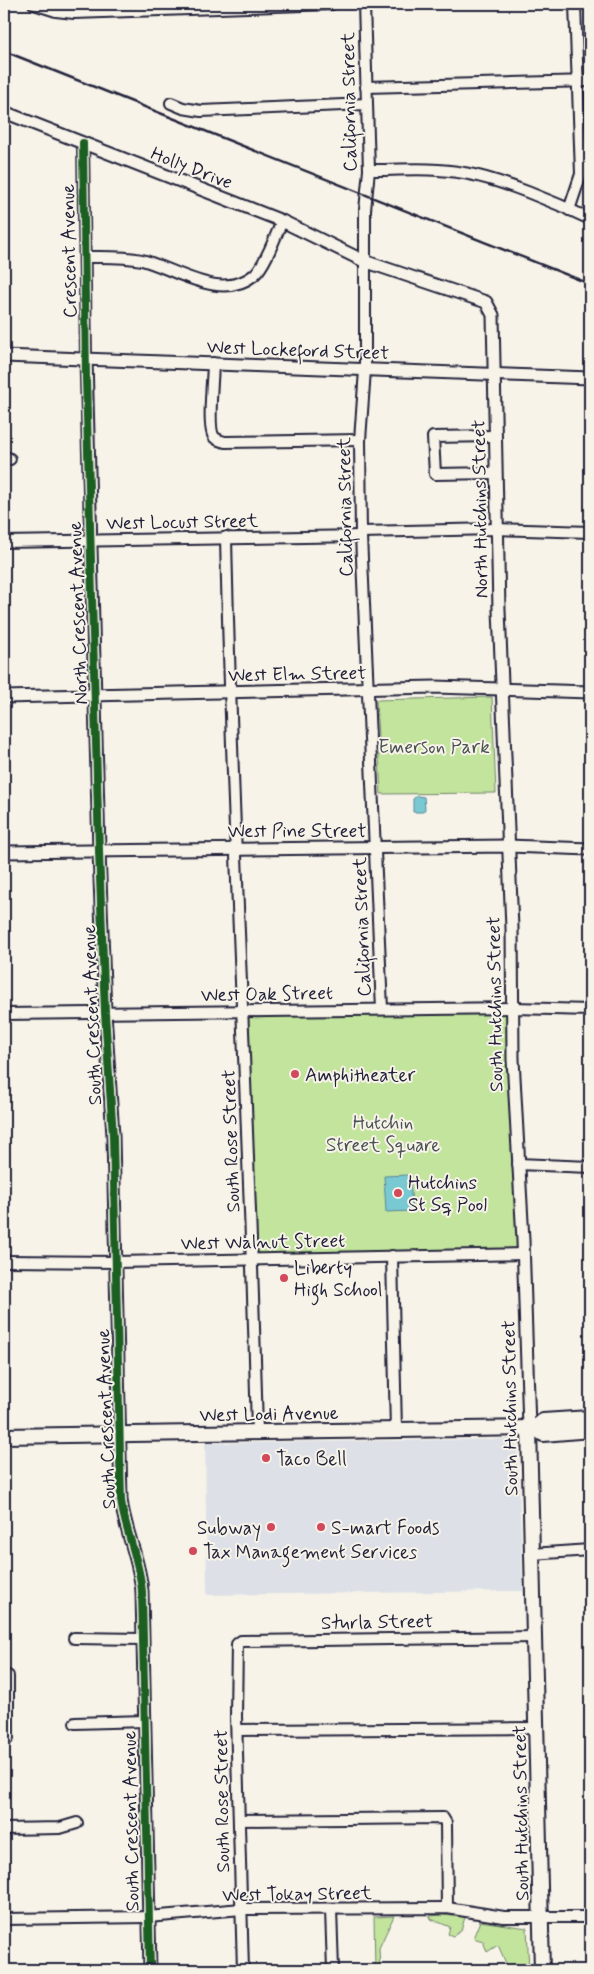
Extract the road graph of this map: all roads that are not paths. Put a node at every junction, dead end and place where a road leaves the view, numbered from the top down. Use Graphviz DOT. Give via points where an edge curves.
graph roads {
  1 [pos="34,4"];
  2 [pos="332,4"];
  3 [pos="364,4"];
  4 [pos="575,4"];
  5 [pos="147,7"];
  6 [pos="577,81"];
  7 [pos="590,81"];
  8 [pos="366,87"];
  9 [pos="171,103"];
  10 [pos="367,104"];
  11 [pos="4,112"];
  12 [pos="83,143"];
  13 [pos="369,170"];
  14 [pos="569,210"];
  15 [pos="590,219"];
  16 [pos="282,221"];
  17 [pos="85,257"];
  18 [pos="364,260"];
  19 [pos="4,356"];
  20 [pos="86,359"];
  21 [pos="213,363"];
  22 [pos="365,370"];
  23 [pos="494,375"];
  24 [pos="590,378"];
  25 [pos="494,436"];
  26 [pos="360,440"];
  27 [pos="495,474"];
  28 [pos="496,529"];
  29 [pos="590,532"];
  30 [pos="361,534"];
  31 [pos="226,537"];
  32 [pos="92,540"];
  33 [pos="4,542"];
  34 [pos="502,688"];
  35 [pos="367,689"];
  36 [pos="230,691"];
  37 [pos="590,692"];
  38 [pos="97,695"];
  39 [pos="4,697"];
  40 [pos="508,846"];
  41 [pos="375,847"];
  42 [pos="236,848"];
  43 [pos="590,849"];
  44 [pos="99,850"];
  45 [pos="4,852"];
  46 [pos="100,865"];
  47 [pos="514,1008"];
  48 [pos="382,1009"];
  49 [pos="590,1010"];
  50 [pos="242,1011"];
  51 [pos="105,1013"];
  52 [pos="4,1014"];
  53 [pos="518,1164"];
  54 [pos="590,1167"];
  55 [pos="524,1254"];
  56 [pos="392,1256"];
  57 [pos="252,1258"];
  58 [pos="4,1262"];
  59 [pos="116,1262"];
  60 [pos="590,1418"];
  61 [pos="532,1428"];
  62 [pos="396,1430"];
  63 [pos="590,1430"];
  64 [pos="257,1433"];
  65 [pos="119,1434"];
  66 [pos="4,1436"];
  67 [pos="590,1550"];
  68 [pos="531,1554"];
  69 [pos="534,1637"];
  70 [pos="74,1638"];
  71 [pos="142,1639"];
  72 [pos="236,1660"];
  73 [pos="8,1676"];
  74 [pos="145,1721"];
  75 [pos="75,1723"];
  76 [pos="537,1728"];
  77 [pos="238,1730"];
  78 [pos="4,1742"];
  79 [pos="240,1820"];
  80 [pos="78,1823"];
  81 [pos="4,1829"];
  82 [pos="447,1908"];
  83 [pos="242,1909"];
  84 [pos="331,1910"];
  85 [pos="148,1917"];
  86 [pos="590,1917"];
  87 [pos="4,1918"];
  88 [pos="541,1918"];
  89 [pos="150,1970"];
  90 [pos="243,1970"];
  91 [pos="333,1970"];
  92 [pos="542,1970"];
  1 -- 5 [label="street" via="74,13"];
  2 -- 5 [label="street"];
  3 -- 8 [label="street, California Street"];
  4 -- 6 [label="street"];
  6 -- 7 [label="street"];
  6 -- 8 [label="street"];
  6 -- 14 [label="street" via="581,174"];
  8 -- 10 [label="street, California Street"];
  9 -- 10 [label="street" via="201,110"];
  10 -- 13 [label="street, California Street"];
  11 -- 12 [label="street, Holly Drive"];
  12 -- 16 [label="street, Holly Drive"];
  12 -- 17 [label="street, Crescent Avenue"];
  13 -- 14 [label="street" via="465,173"];
  13 -- 18 [label="street, California Street" via="364,210"];
  14 -- 15 [label="street"];
  16 -- 17 [label="street" via="258,271 238,284 212,285 123,257"];
  16 -- 18 [label="street, Holly Drive"];
  17 -- 20 [label="street, Crescent Avenue"];
  18 -- 22 [label="street, California Street"];
  18 -- 23 [label="street, North Hutchins Street" via="486,302 493,315"];
  19 -- 20 [label="street, West Lockeford Street"];
  20 -- 21 [label="street, West Lockeford Street"];
  20 -- 32 [label="street, North Crescent Avenue"];
  21 -- 22 [label="street, West Lockeford Street"];
  21 -- 26 [label="street" via="211,425 216,439 225,442"];
  22 -- 23 [label="street, West Lockeford Street"];
  22 -- 26 [label="street, California Street"];
  23 -- 24 [label="street, West Lockeford Street"];
  23 -- 25 [label="street, North Hutchins Street"];
  25 -- 27 [label="street, North Hutchins Street"];
  25 -- 27 [label="street" via="433,437 435,474"];
  26 -- 30 [label="street, California Street"];
  27 -- 28 [label="street, North Hutchins Street"];
  28 -- 29 [label="street, West Locust Street"];
  28 -- 30 [label="street, West Locust Street"];
  28 -- 34 [label="street, North Hutchins Street"];
  30 -- 31 [label="street, West Locust Street"];
  30 -- 35 [label="street, California Street"];
  31 -- 32 [label="street, West Locust Street"];
  31 -- 36 [label="street, South Rose Street"];
  32 -- 33 [label="street, West Locust Street"];
  32 -- 38 [label="street, North Crescent Avenue"];
  34 -- 35 [label="street, West Elm Street"];
  34 -- 37 [label="street, West Elm Street"];
  34 -- 40 [label="street, North Hutchins Street"];
  35 -- 36 [label="street, West Elm Street"];
  35 -- 41 [label="street, California Street"];
  36 -- 38 [label="street, West Elm Street"];
  36 -- 42 [label="street, South Rose Street"];
  38 -- 39 [label="street, West Elm Street"];
  38 -- 44 [label="street, North Crescent Avenue"];
  40 -- 41 [label="street, West Pine Street"];
  40 -- 43 [label="street, West Pine Street"];
  40 -- 47 [label="street, South Hutchins Street"];
  41 -- 42 [label="street, West Pine Street"];
  41 -- 48 [label="street, California Street"];
  42 -- 44 [label="street, West Pine Street"];
  42 -- 50 [label="street, South Rose Street"];
  44 -- 45 [label="street, West Pine Street"];
  44 -- 46 [label="street, North Crescent Avenue"];
  46 -- 51 [label="street, South Crescent Avenue"];
  47 -- 48 [label="street, West Oak Street"];
  47 -- 49 [label="street, West Oak Street"];
  47 -- 53 [label="street, South Hutchins Street"];
  48 -- 50 [label="street, West Oak Street"];
  50 -- 51 [label="street, West Oak Street"];
  50 -- 57 [label="street, South Rose Street"];
  51 -- 52 [label="street, West Oak Street"];
  51 -- 59 [label="street, South Crescent Avenue" via="113,1136"];
  53 -- 54 [label="street"];
  53 -- 55 [label="street, South Hutchins Street"];
  55 -- 56 [label="street, West Walnut Street"];
  55 -- 61 [label="street, South Hutchins Street"];
  56 -- 57 [label="street, West Walnut Street"];
  56 -- 62 [label="street"];
  57 -- 59 [label="street, West Walnut Street"];
  57 -- 64 [label="street, South Rose Street"];
  58 -- 59 [label="street, West Walnut Street"];
  59 -- 65 [label="street, South Crescent Avenue"];
  60 -- 61 [label="main road, West Lodi Avenue" via="543,1421"];
  61 -- 62 [label="main road, West Lodi Avenue"];
  61 -- 63 [label="main road, West Lodi Avenue" via="543,1434"];
  61 -- 68 [label="main road, South Hutchins Street"];
  62 -- 64 [label="main road, West Lodi Avenue"];
  64 -- 65 [label="main road, West Lodi Avenue"];
  65 -- 66 [label="main road, West Lodi Avenue"];
  65 -- 71 [label="street, South Crescent Avenue" via="124,1521 141,1573"];
  67 -- 68 [label="street"];
  68 -- 69 [label="main road, South Hutchins Street"];
  69 -- 72 [label="street, Sturla Street" via="241,1641 237,1644"];
  69 -- 76 [label="main road, South Hutchins Street"];
  70 -- 71 [label="street"];
  71 -- 74 [label="street, South Crescent Avenue"];
  72 -- 77 [label="street, South Rose Street"];
  73 -- 78 [label="street" via="8,1738"];
  74 -- 75 [label="street"];
  74 -- 85 [label="street, South Crescent Avenue"];
  76 -- 77 [label="street"];
  76 -- 88 [label="main road, South Hutchins Street"];
  77 -- 79 [label="street, South Rose Street"];
  79 -- 82 [label="street" via="443,1818 446,1823"];
  79 -- 83 [label="street, South Rose Street"];
  80 -- 81 [label="street" via="60,1828"];
  82 -- 84 [label="street, West Tokay Street"];
  82 -- 88 [label="street, West Tokay Street" via="504,1917"];
  83 -- 84 [label="street, West Tokay Street"];
  83 -- 85 [label="street, West Tokay Street"];
  83 -- 90 [label="street, South Rose Street"];
  84 -- 91 [label="street"];
  85 -- 87 [label="street, West Tokay Street"];
  85 -- 89 [label="street, South Crescent Avenue"];
  86 -- 88 [label="street, West Tokay Street"];
  88 -- 92 [label="main road, South Hutchins Street"];
}
